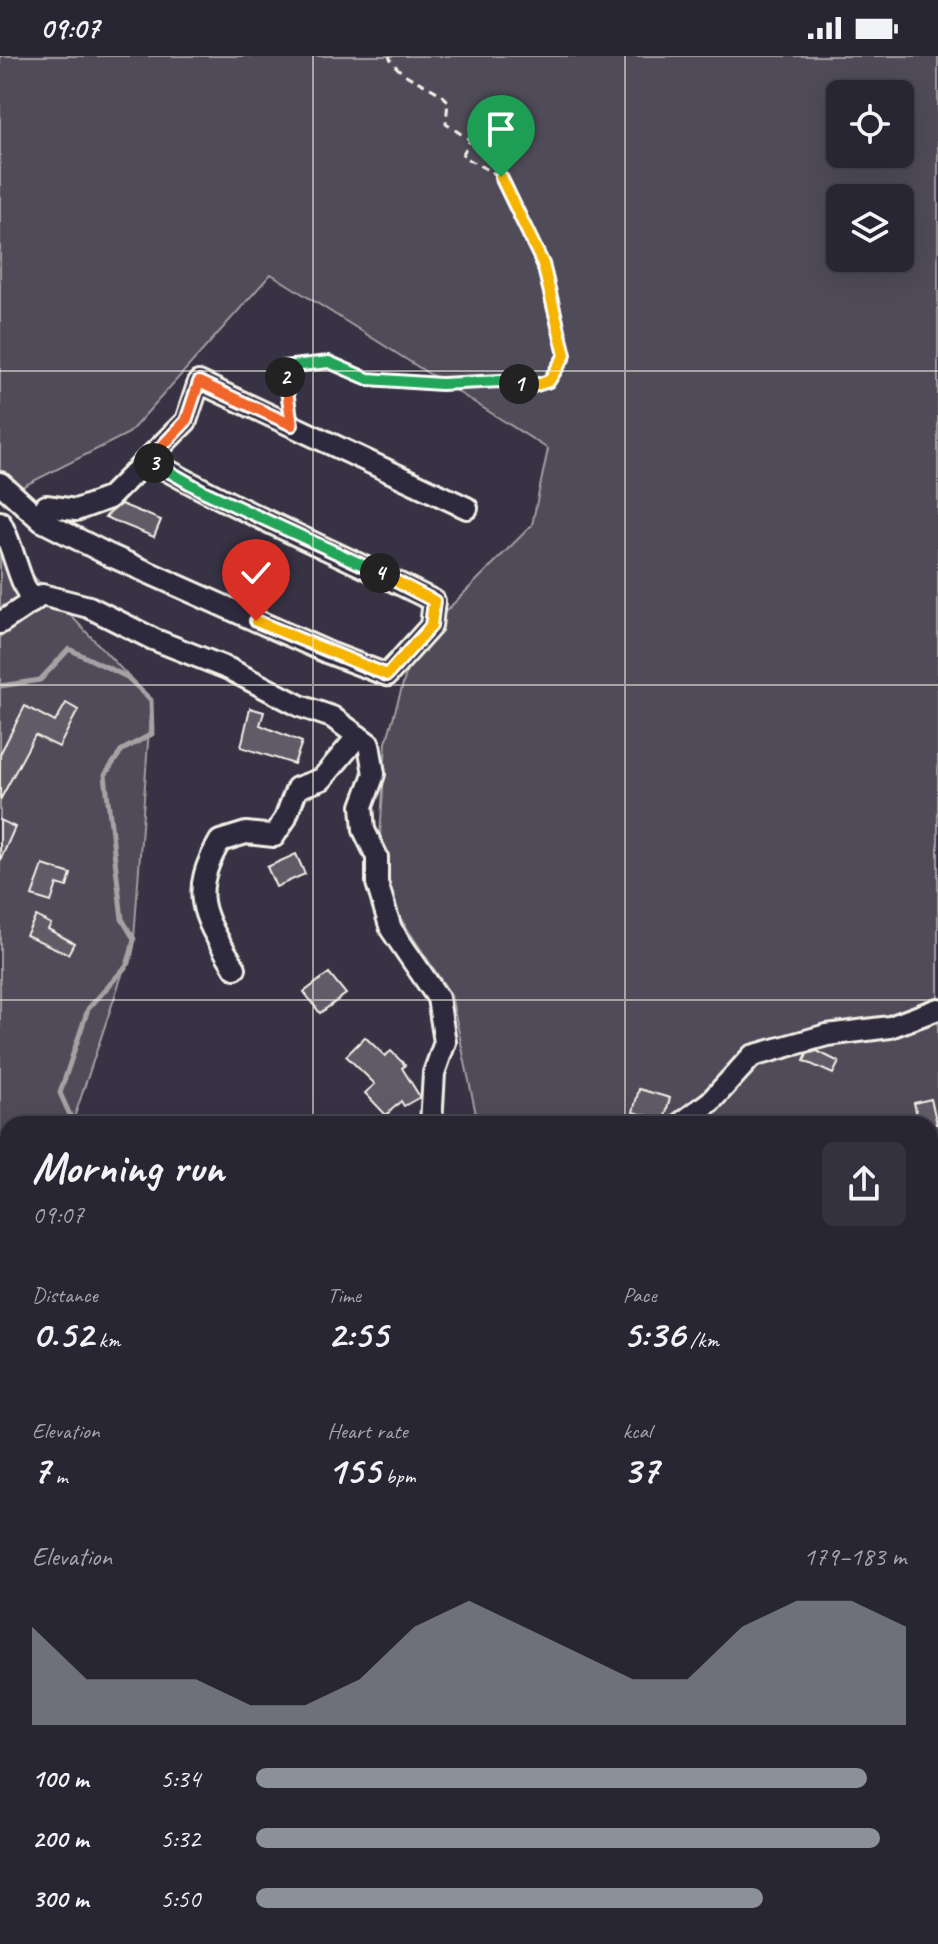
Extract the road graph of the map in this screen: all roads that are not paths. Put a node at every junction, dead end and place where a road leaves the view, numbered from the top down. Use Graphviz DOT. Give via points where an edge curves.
graph roads {
  1 [pos="149,460"];
  2 [pos="0,483"];
  3 [pos="46,506"];
  4 [pos="467,508"];
  5 [pos="0,522"];
  6 [pos="32,602"];
  7 [pos="0,623"];
  8 [pos="358,736"];
  9 [pos="235,968"];
  10 [pos="938,1009"];
  11 [pos="431,1116"];
  12 [pos="691,1116"];
  1 -- 2 [label="street" via="434,601 431,626 387,675 109,555 42,521"];
  1 -- 3 [label="street" via="109,498 76,510"];
  1 -- 4 [label="street" via="186,421 199,382"];
  5 -- 6 [label="street" via="17,576"];
  6 -- 7 [label="street"];
  6 -- 8 [label="street" via="42,595 89,607 332,717"];
  8 -- 9 [label="street" via="322,779 297,788 274,836 246,833 220,841 205,867 201,907"];
  8 -- 11 [label="street" via="374,757 374,774 362,806 385,912 438,998 445,1042 434,1073"];
  10 -- 12 [label="street" via="890,1027 827,1035 752,1056"];
}
